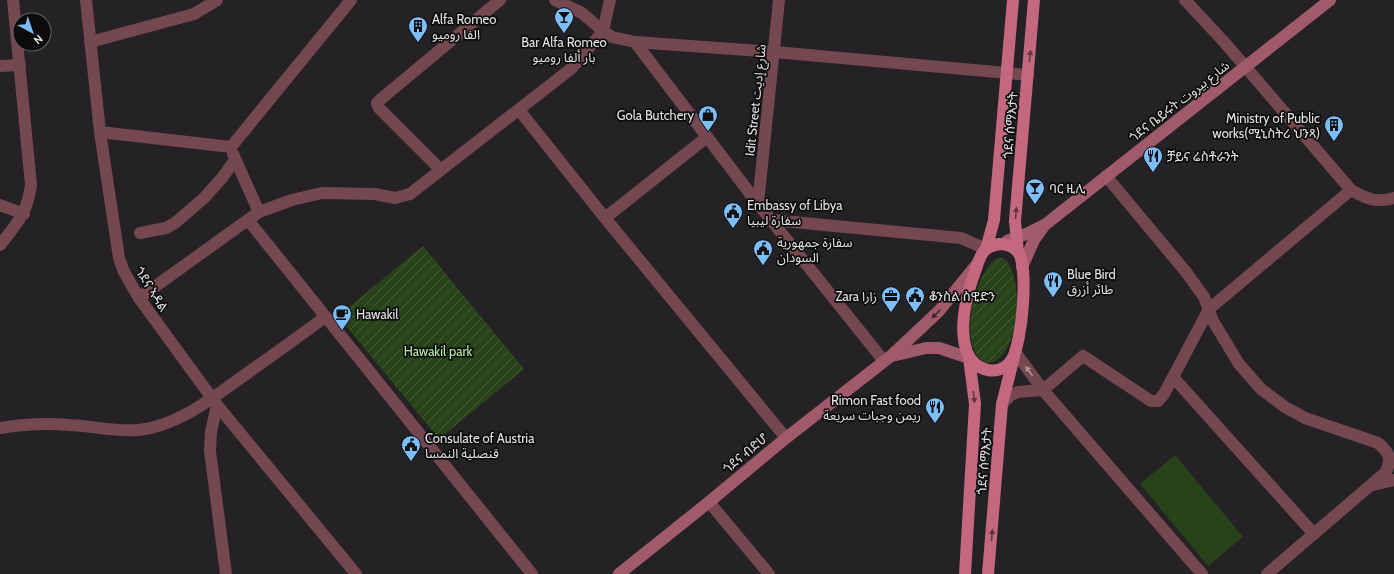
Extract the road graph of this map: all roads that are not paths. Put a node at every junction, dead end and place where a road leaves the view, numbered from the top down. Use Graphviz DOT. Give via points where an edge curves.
graph roads {
  1 [pos="13,0"];
  2 [pos="86,0"];
  3 [pos="217,0"];
  4 [pos="351,0"];
  5 [pos="500,0"];
  6 [pos="555,0"];
  7 [pos="610,0"];
  8 [pos="780,0"];
  9 [pos="1013,0"];
  10 [pos="1034,0"];
  11 [pos="1185,0"];
  12 [pos="1330,0"];
  13 [pos="603,32"];
  14 [pos="90,42"];
  15 [pos="636,42"];
  16 [pos="775,52"];
  17 [pos="20,65"];
  18 [pos="0,66"];
  19 [pos="1245,66"];
  20 [pos="1006,72"];
  21 [pos="1028,74"];
  22 [pos="519,110"];
  23 [pos="100,132"];
  24 [pos="707,137"];
  25 [pos="231,147"];
  26 [pos="235,160"];
  27 [pos="440,169"];
  28 [pos="1106,176"];
  29 [pos="1351,190"];
  30 [pos="1394,198"];
  31 [pos="758,204"];
  32 [pos="0,205"];
  33 [pos="259,212"];
  34 [pos="24,214"];
  35 [pos="606,218"];
  36 [pos="248,220"];
  37 [pos="772,220"];
  38 [pos="1046,224"];
  39 [pos="140,233"];
  40 [pos="1016,238"];
  41 [pos="999,244"];
  42 [pos="0,245"];
  43 [pos="986,249"];
  44 [pos="1018,252"];
  45 [pos="979,262"];
  46 [pos="1022,267"];
  47 [pos="139,298"];
  48 [pos="1209,309"];
  49 [pos="325,317"];
  50 [pos="1016,353"];
  51 [pos="888,358"];
  52 [pos="969,358"];
  53 [pos="1173,377"];
  54 [pos="1043,390"];
  55 [pos="215,401"];
  56 [pos="1002,404"];
  57 [pos="0,428"];
  58 [pos="786,438"];
  59 [pos="1394,480"];
  60 [pos="1372,485"];
  61 [pos="710,502"];
  62 [pos="1314,534"];
  63 [pos="226,574"];
  64 [pos="356,574"];
  65 [pos="532,574"];
  66 [pos="618,574"];
  67 [pos="770,574"];
  68 [pos="965,574"];
  69 [pos="988,574"];
  70 [pos="1202,574"];
  71 [pos="1266,574"];
  1 -- 17 [label="street"];
  2 -- 14 [label="street, ጎደና ኣዳል"];
  3 -- 14 [label="street" via="194,14"];
  4 -- 25 [label="street"];
  5 -- 27 [label="street" via="377,103 379,108"];
  6 -- 13 [label="street" via="582,13"];
  7 -- 13 [label="street"];
  8 -- 16 [label="street, Idit Street شارع إديت"];
  9 -- 20 [label="main road, ጎደና ሰማእታት"];
  21 -- 10 [label="main road, ጎደና ሰማእታት, one-way"];
  11 -- 19 [label="street" via="1226,42"];
  12 -- 19 [label="main road, ጎደና ቤይሩት شارع بيروت"];
  13 -- 15 [label="street" via="618,39"];
  13 -- 22 [label="street" via="572,68"];
  14 -- 23 [label="street, ጎደና ኣዳል"];
  15 -- 16 [label="street"];
  15 -- 24 [label="street"];
  16 -- 20 [label="street"];
  16 -- 31 [label="street, Idit Street شارع إديت"];
  17 -- 18 [label="street"];
  17 -- 34 [label="street" via="31,185"];
  19 -- 28 [label="main road, ጎደና ቤይሩት شارع بيروت"];
  19 -- 29 [label="street"];
  20 -- 21 [label="street"];
  20 -- 43 [label="main road, ጎደና ሰማእታት" via="994,220"];
  40 -- 21 [label="main road, ጎደና ሰማእታት, one-way" via="1015,221"];
  22 -- 27 [label="street"];
  22 -- 35 [label="street"];
  23 -- 25 [label="street"];
  23 -- 47 [label="street, ጎደና ኣዳል" via="119,258"];
  24 -- 31 [label="street"];
  24 -- 35 [label="street"];
  25 -- 26 [label="street"];
  26 -- 33 [label="street"];
  26 -- 39 [label="street" via="204,198 175,223 166,228"];
  27 -- 33 [label="street" via="410,194 395,198 375,194 322,194 292,200"];
  28 -- 38 [label="main road, ጎደና ቤይሩት شارع بيروت"];
  28 -- 48 [label="street" via="1186,272 1204,297"];
  29 -- 30 [label="street" via="1374,201"];
  29 -- 48 [label="street"];
  31 -- 37 [label="street"];
  32 -- 34 [label="street"];
  33 -- 36 [label="street"];
  34 -- 42 [label="street"];
  35 -- 58 [label="street"];
  36 -- 47 [label="street"];
  36 -- 49 [label="street"];
  37 -- 43 [label="street" via="961,238"];
  37 -- 51 [label="street"];
  38 -- 40 [label="main road"];
  38 -- 46 [label="main road" via="1034,240"];
  40 -- 41 [label="main road"];
  40 -- 44 [label="main road, ጎደና ሰማእታት"];
  41 -- 43 [label="main road"];
  41 -- 44 [label="main road" via="1006,244"];
  43 -- 45 [label="main road, ጎደና ሰማእታት"];
  44 -- 46 [label="main road, ጎደና ሰማእታት"];
  45 -- 51 [label="main road, ጎደና ብድሆ, one-way" via="939,311"];
  45 -- 52 [label="main road, ጎደና ሰማእታት" via="969,286 965,306 964,328"];
  46 -- 50 [label="main road, ጎደና ሰማእታት" via="1024,302"];
  47 -- 55 [label="street, ጎደና ኣዳል"];
  48 -- 53 [label="street"];
  48 -- 60 [label="street" via="1239,364 1261,388 1285,407 1305,418 1378,443 1385,449 1390,456 1389,465 1386,472"];
  49 -- 55 [label="street"];
  49 -- 65 [label="street"];
  50 -- 52 [label="main road" via="1005,367 993,371 977,367"];
  54 -- 50 [label="street, one-way"];
  50 -- 56 [label="main road, ጎደና ሰማእታት"];
  51 -- 52 [label="main road" via="926,348 944,350"];
  51 -- 58 [label="main road, ጎደና ብድሆ"];
  52 -- 68 [label="main road, ጎደና ሰማእታት, one-way" via="975,404"];
  53 -- 54 [label="street" via="1164,394 1158,400 1151,400 1083,356"];
  53 -- 62 [label="street"];
  54 -- 56 [label="street" via="1018,392"];
  54 -- 70 [label="street"];
  55 -- 57 [label="street" via="163,424 140,430 50,424 20,424"];
  55 -- 63 [label="street" via="210,451"];
  55 -- 64 [label="street, ጎደና ኣዳል"];
  69 -- 56 [label="main road, ጎደና ሰማእታት, one-way"];
  58 -- 61 [label="main road, ጎደና ብድሆ"];
  59 -- 60 [label="street"];
  60 -- 62 [label="street"];
  61 -- 66 [label="main road, ጎደና ብድሆ"];
  61 -- 67 [label="street"];
  62 -- 71 [label="street"];
}
